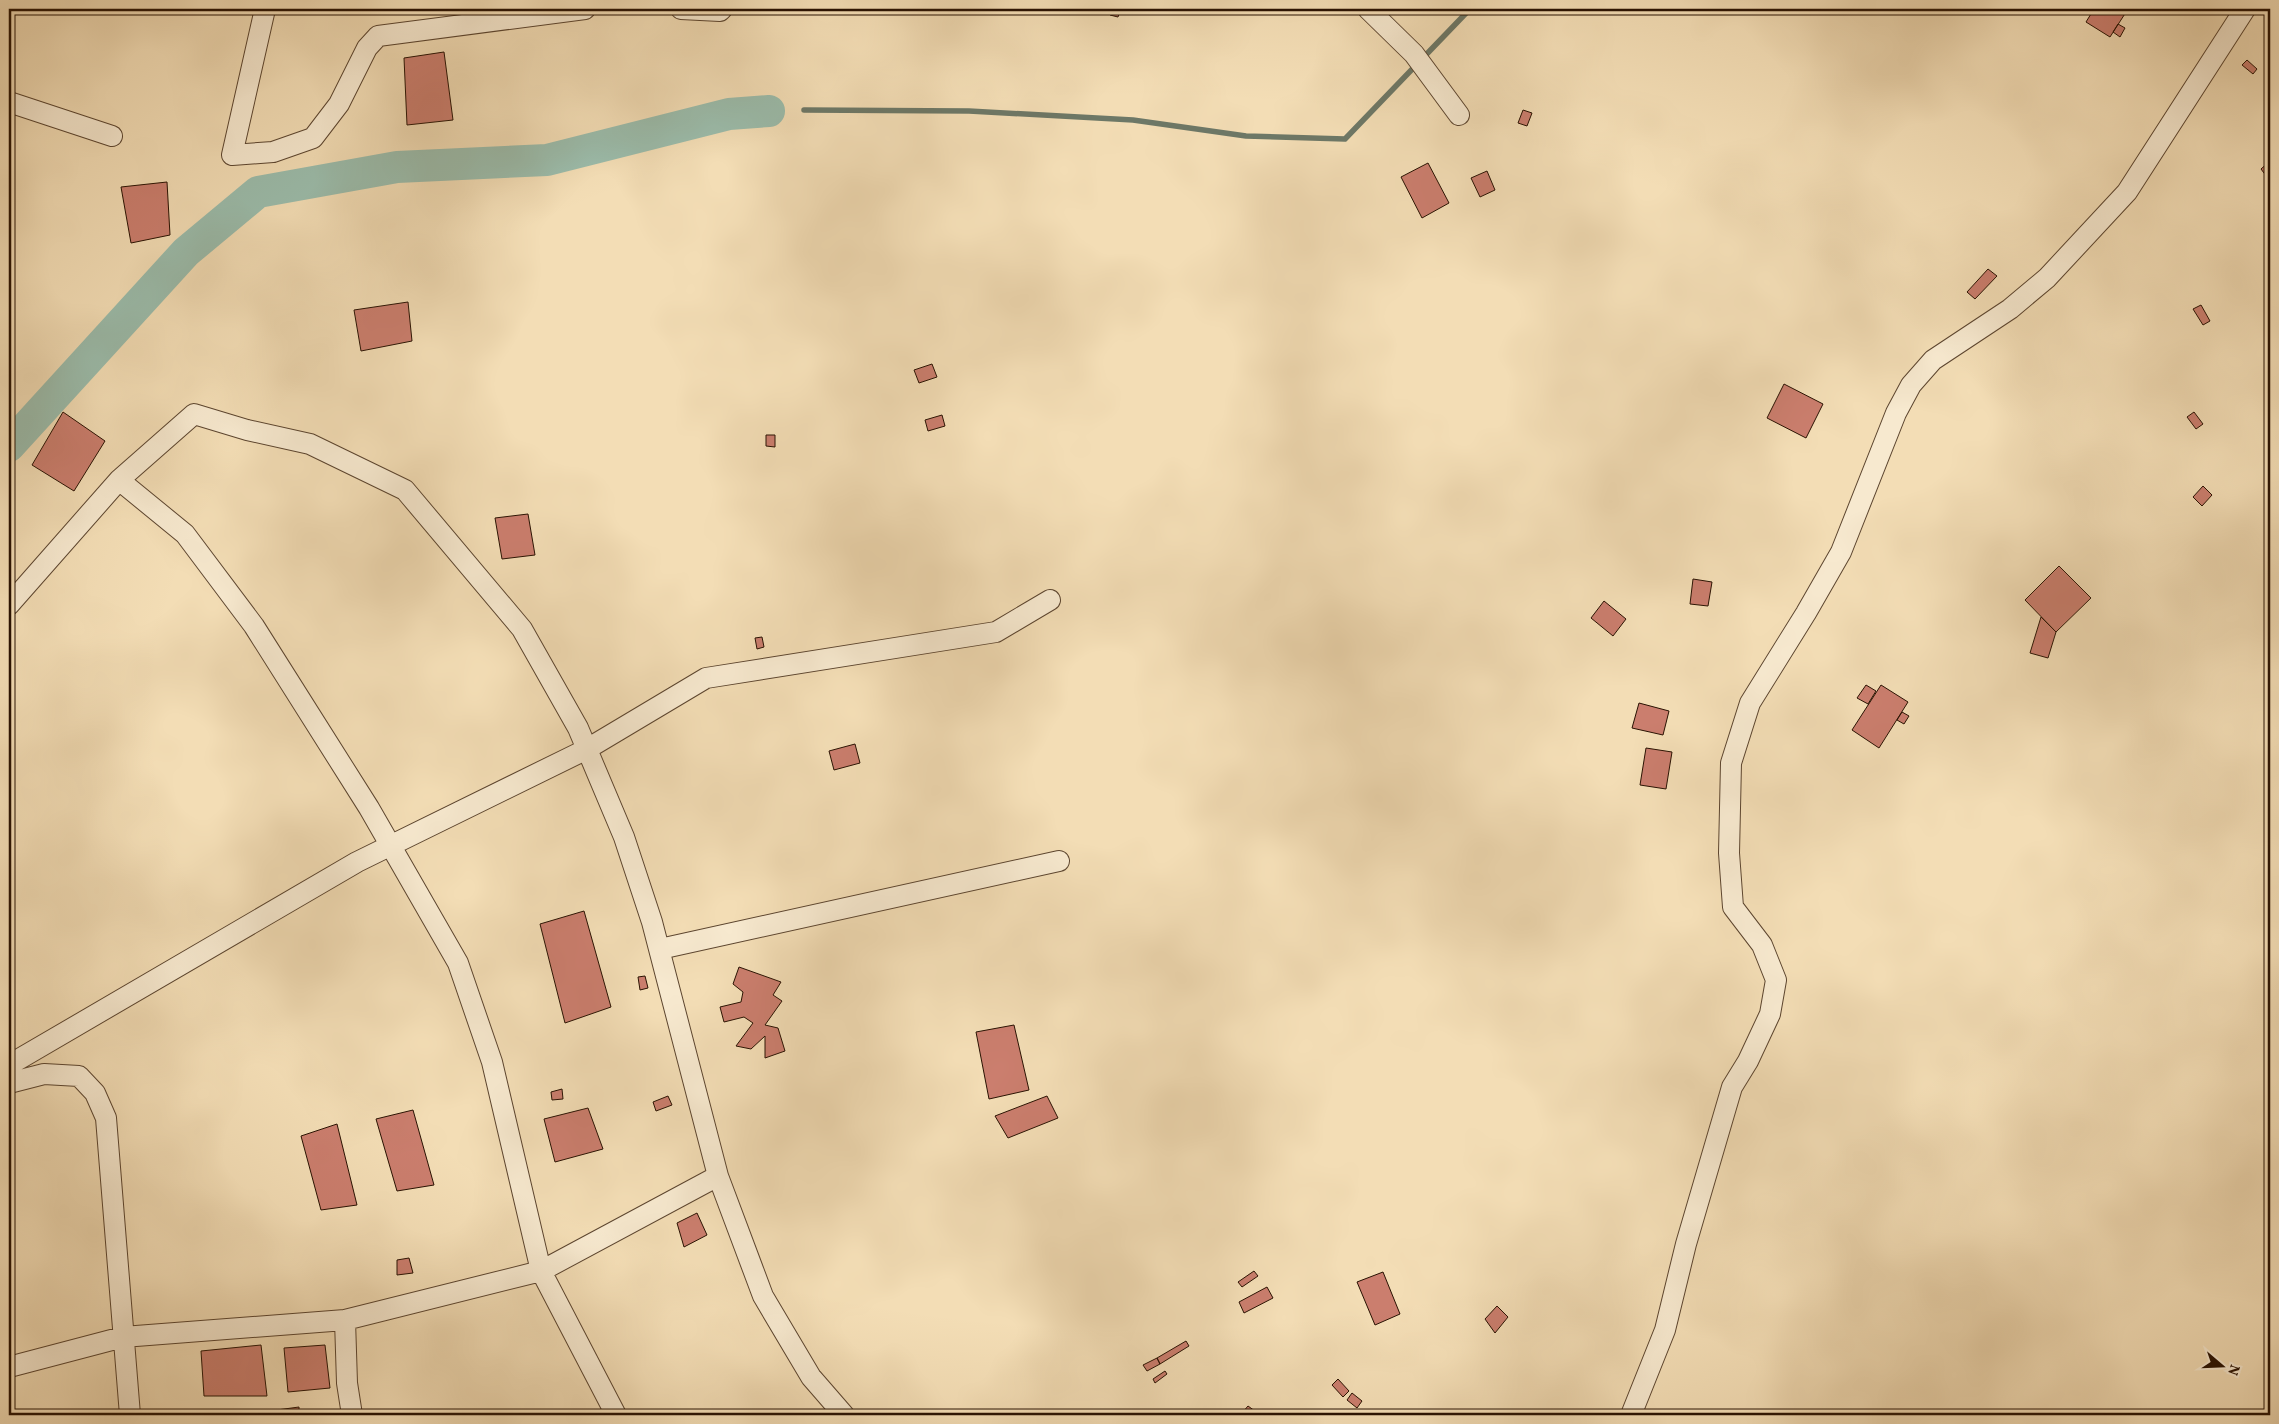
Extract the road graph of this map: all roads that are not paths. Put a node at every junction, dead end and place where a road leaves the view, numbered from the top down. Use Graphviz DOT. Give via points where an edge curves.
graph roads {
  1 [pos="265,9"];
  2 [pos="585,9"];
  3 [pos="681,9"];
  4 [pos="722,9"];
  5 [pos="1368,9"];
  6 [pos="2245,9"];
  7 [pos="9,102"];
  8 [pos="1459,115"];
  9 [pos="112,136"];
  10 [pos="119,480"];
  11 [pos="1050,600"];
  12 [pos="9,605"];
  13 [pos="587,750"];
  14 [pos="391,846"];
  15 [pos="1059,861"];
  16 [pos="660,949"];
  17 [pos="9,1065"];
  18 [pos="9,1083"];
  19 [pos="718,1176"];
  20 [pos="541,1271"];
  21 [pos="345,1320"];
  22 [pos="123,1337"];
  23 [pos="9,1367"];
  24 [pos="130,1415"];
  25 [pos="352,1415"];
  26 [pos="616,1415"];
  27 [pos="844,1415"];
  28 [pos="1631,1415"];
  1 -- 2 [label="street" via="232,155 273,152 313,138 339,104 367,48 378,36"];
  3 -- 4 [label="street"];
  5 -- 8 [label="street" via="1419,61"];
  6 -- 28 [label="street" via="2126,192 2046,278 2010,309 1933,360 1911,385 1896,413 1841,552 1750,704 1731,764 1729,853 1733,907 1762,944 1776,980 1770,1014 1732,1087 1686,1244 1665,1330"];
  7 -- 9 [label="street"];
  10 -- 12 [label="street"];
  10 -- 13 [label="street" via="194,414 310,444 405,490 522,629"];
  10 -- 14 [label="street" via="185,534 254,626"];
  11 -- 13 [label="street" via="996,632 706,678"];
  13 -- 14 [label="street"];
  13 -- 16 [label="street" via="624,837"];
  14 -- 17 [label="street" via="357,862"];
  14 -- 20 [label="street" via="458,962 492,1062"];
  15 -- 16 [label="street"];
  16 -- 19 [label="street"];
  18 -- 22 [label="street" via="44,1074 79,1076 95,1093 106,1118"];
  19 -- 20 [label="street"];
  19 -- 27 [label="street" via="763,1296 811,1377"];
  20 -- 21 [label="street"];
  20 -- 26 [label="street"];
  21 -- 22 [label="street"];
  21 -- 25 [label="street" via="347,1383"];
  22 -- 23 [label="street"];
  22 -- 24 [label="street"];
}
